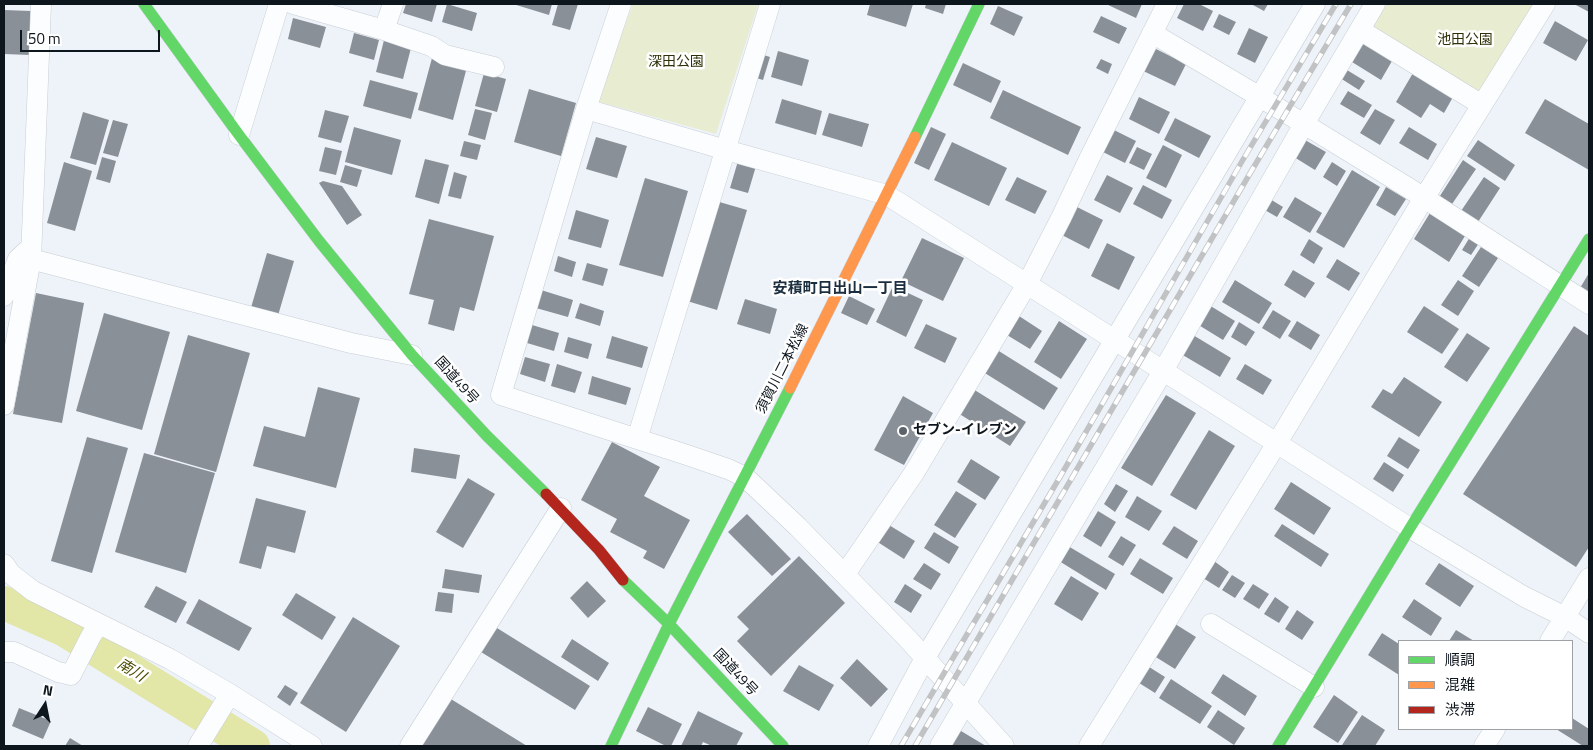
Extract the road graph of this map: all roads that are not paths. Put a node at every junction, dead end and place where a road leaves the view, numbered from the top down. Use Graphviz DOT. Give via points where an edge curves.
graph roads {
  1 [pos="41,4"];
  2 [pos="144,4"];
  3 [pos="279,4"];
  4 [pos="293,4"];
  5 [pos="393,4"];
  6 [pos="621,4"];
  7 [pos="770,4"];
  8 [pos="979,4"];
  9 [pos="1167,4"];
  10 [pos="1315,4"];
  11 [pos="1376,4"];
  12 [pos="1545,4"];
  13 [pos="384,30"];
  14 [pos="1360,30"];
  15 [pos="1152,33"];
  16 [pos="494,67"];
  17 [pos="1260,97"];
  18 [pos="1482,105"];
  19 [pos="586,109"];
  20 [pos="1304,124"];
  21 [pos="239,135"];
  22 [pos="726,150"];
  23 [pos="887,195"];
  24 [pos="1424,198"];
  25 [pos="1589,239"];
  26 [pos="31,253"];
  27 [pos="1027,284"];
  28 [pos="1560,286"];
  29 [pos="4,296"];
  30 [pos="1589,304"];
  31 [pos="1115,340"];
  32 [pos="412,355"];
  33 [pos="1163,371"];
  34 [pos="4,405"];
  35 [pos="638,439"];
  36 [pos="1277,443"];
  37 [pos="745,477"];
  38 [pos="561,508"];
  39 [pos="1410,528"];
  40 [pos="4,564"];
  41 [pos="845,574"];
  42 [pos="1589,578"];
  43 [pos="1565,617"];
  44 [pos="669,624"];
  45 [pos="1211,624"];
  46 [pos="95,630"];
  47 [pos="1589,633"];
  48 [pos="1551,640"];
  49 [pos="4,652"];
  50 [pos="925,658"];
  51 [pos="1314,687"];
  52 [pos="228,698"];
  53 [pos="965,703"];
  54 [pos="1494,730"];
  55 [pos="200,742"];
  56 [pos="312,746"];
  57 [pos="410,746"];
  58 [pos="610,746"];
  59 [pos="783,746"];
  60 [pos="878,746"];
  61 [pos="940,746"];
  62 [pos="1004,746"];
  63 [pos="1089,746"];
  64 [pos="1278,746"];
  65 [pos="1484,746"];
  1 -- 26 [label="street"];
  2 -- 21 [label="main road, 国道49号"];
  3 -- 21 [label="street"];
  4 -- 13 [label="street"];
  5 -- 13 [label="street"];
  6 -- 19 [label="street"];
  7 -- 22 [label="street"];
  8 -- 23 [label="main road, 須賀川二本松線"];
  9 -- 15 [label="street"];
  10 -- 17 [label="street"];
  11 -- 14 [label="street"];
  12 -- 18 [label="street"];
  13 -- 16 [label="street" via="431,46 445,55"];
  14 -- 18 [label="street"];
  14 -- 20 [label="street"];
  15 -- 17 [label="street"];
  15 -- 27 [label="street"];
  17 -- 20 [label="street"];
  17 -- 31 [label="street"];
  18 -- 24 [label="street"];
  19 -- 22 [label="street"];
  19 -- 35 [label="street" via="501,395"];
  20 -- 24 [label="street"];
  20 -- 33 [label="street"];
  21 -- 32 [label="main road, 国道49号" via="319,241"];
  22 -- 23 [label="street"];
  22 -- 35 [label="street"];
  23 -- 27 [label="street"];
  23 -- 37 [label="main road, 須賀川二本松線"];
  24 -- 28 [label="street"];
  24 -- 36 [label="street"];
  25 -- 28 [label="main road"];
  26 -- 29 [label="street" via="18,259"];
  26 -- 32 [label="street" via="351,343"];
  26 -- 34 [label="street"];
  27 -- 31 [label="street"];
  27 -- 41 [label="street" via="914,473"];
  28 -- 30 [label="street"];
  28 -- 39 [label="main road"];
  31 -- 33 [label="street"];
  31 -- 50 [label="street"];
  32 -- 38 [label="main road, 国道49号" via="487,436"];
  33 -- 36 [label="street"];
  33 -- 53 [label="street"];
  35 -- 37 [label="street"];
  36 -- 39 [label="street"];
  36 -- 63 [label="street"];
  37 -- 41 [label="street"];
  37 -- 44 [label="main road, 須賀川二本松線"];
  38 -- 44 [label="main road, 国道49号" via="624,581"];
  38 -- 57 [label="street"];
  39 -- 43 [label="street" via="1523,596"];
  39 -- 51 [label="main road"];
  40 -- 46 [label="street" via="33,592"];
  41 -- 50 [label="street"];
  42 -- 43 [label="street"];
  43 -- 47 [label="street"];
  43 -- 48 [label="street"];
  44 -- 58 [label="main road, 須賀川二本松線"];
  44 -- 59 [label="main road, 国道49号"];
  45 -- 51 [label="street"];
  46 -- 49 [label="street" via="71,675 14,652"];
  46 -- 52 [label="street" via="170,659"];
  50 -- 53 [label="street"];
  50 -- 60 [label="street"];
  51 -- 64 [label="main road"];
  52 -- 55 [label="street"];
  52 -- 56 [label="street"];
  53 -- 61 [label="street"];
  53 -- 62 [label="street"];
  54 -- 65 [label="street"];
}
